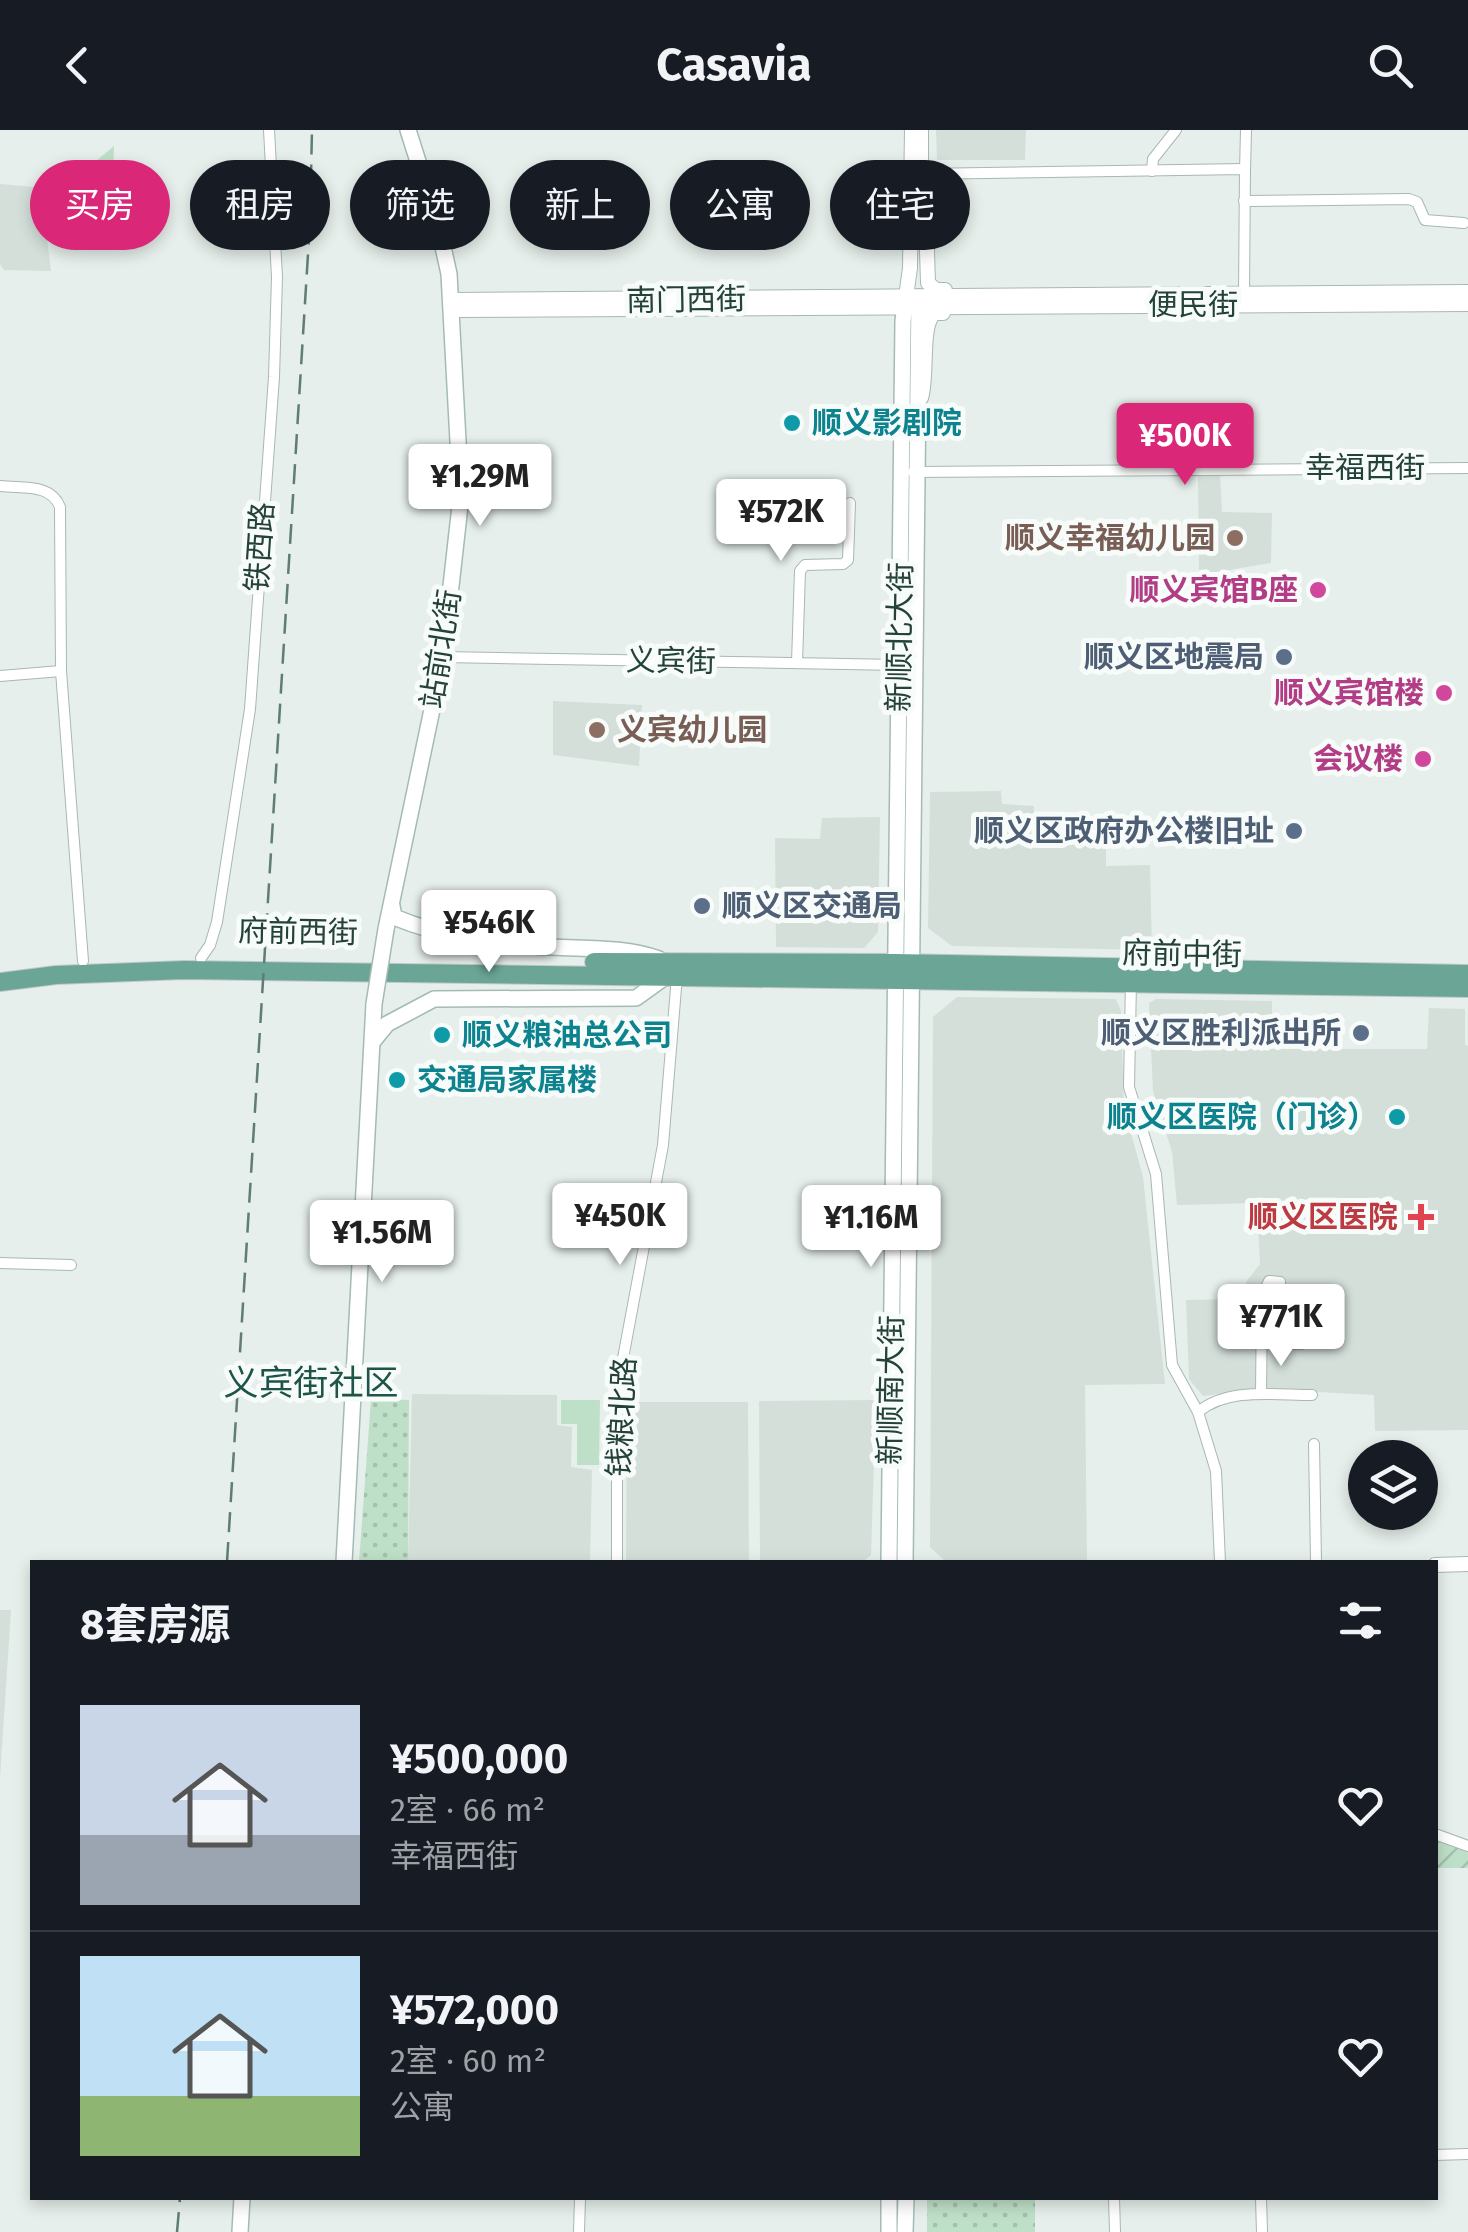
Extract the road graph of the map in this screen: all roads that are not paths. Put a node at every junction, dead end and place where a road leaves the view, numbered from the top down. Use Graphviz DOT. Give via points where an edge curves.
graph roads {
  1 [pos="269,130"];
  2 [pos="408,130"];
  3 [pos="912,130"];
  4 [pos="921,130"];
  5 [pos="1176,130"];
  6 [pos="1246,130"];
  7 [pos="921,160"];
  8 [pos="1152,171"];
  9 [pos="1245,172"];
  10 [pos="970,177"];
  11 [pos="1244,201"];
  12 [pos="1464,223"];
  13 [pos="916,250"];
  14 [pos="927,250"];
  15 [pos="910,268"];
  16 [pos="1468,292"];
  17 [pos="1244,294"];
  18 [pos="1037,301"];
  19 [pos="912,303"];
  20 [pos="804,304"];
  21 [pos="1468,304"];
  22 [pos="452,305"];
  23 [pos="910,408"];
  24 [pos="1468,468"];
  25 [pos="910,472"];
  26 [pos="0,486"];
  27 [pos="850,503"];
  28 [pos="443,657"];
  29 [pos="797,662"];
  30 [pos="900,665"];
  31 [pos="61,671"];
  32 [pos="0,676"];
  33 [pos="392,902"];
  34 [pos="201,958"];
  35 [pos="83,962"];
  36 [pos="0,970"];
  37 [pos="671,971"];
  38 [pos="903,971"];
  39 [pos="1468,974"];
  40 [pos="1131,981"];
  41 [pos="0,982"];
  42 [pos="1468,988"];
  43 [pos="371,1052"];
  44 [pos="0,1263"];
  45 [pos="71,1265"];
  46 [pos="1302,1344"];
  47 [pos="1261,1394"];
  48 [pos="1312,1396"];
  49 [pos="1198,1412"];
  50 [pos="1314,1444"];
  51 [pos="344,1560"];
  52 [pos="618,1560"];
  53 [pos="889,1560"];
  54 [pos="905,1560"];
  55 [pos="1220,1560"];
  56 [pos="1316,1560"];
  57 [pos="1468,1564"];
  58 [pos="1438,1565"];
  59 [pos="1468,1573"];
  60 [pos="1438,1574"];
  61 [pos="1438,1835"];
  62 [pos="1468,1846"];
  63 [pos="1438,2154"];
  64 [pos="1468,2154"];
  65 [pos="1468,2166"];
  66 [pos="242,2200"];
  67 [pos="580,2200"];
  68 [pos="889,2200"];
  69 [pos="906,2200"];
  70 [pos="1114,2200"];
  71 [pos="1262,2200"];
  72 [pos="240,2232"];
  73 [pos="579,2232"];
  74 [pos="889,2232"];
  75 [pos="905,2232"];
  76 [pos="1115,2232"];
  77 [pos="1262,2232"];
  1 -- 34 [label="street, 铁西路" via="277,277 250,710 217,922"];
  2 -- 22 [label="main road, 站前北街" via="438,224"];
  3 -- 15 [label="street"];
  4 -- 7 [label="street"];
  5 -- 8 [label="street"];
  6 -- 9 [label="street"];
  8 -- 9 [label="street"];
  8 -- 10 [label="street"];
  9 -- 11 [label="street"];
  11 -- 12 [label="street" via="1410,199 1424,220"];
  11 -- 17 [label="street"];
  13 -- 19 [label="street"];
  14 -- 18 [label="street" via="932,288 1004,290"];
  15 -- 19 [label="street"];
  15 -- 20 [label="street" via="894,290 823,293"];
  16 -- 17 [label="street, 便民街"];
  17 -- 18 [label="street, 便民街"];
  18 -- 19 [label="street, 便民街"];
  18 -- 21 [label="street, 便民街"];
  18 -- 23 [label="street" via="1008,312 930,315 926,384"];
  19 -- 20 [label="street, 南门西街"];
  19 -- 23 [label="main road, 新顺北大街"];
  20 -- 22 [label="street, 南门西街"];
  20 -- 23 [label="street" via="828,315 899,317 898,384"];
  22 -- 28 [label="main road, 站前北街" via="461,497"];
  23 -- 25 [label="main road, 新顺北大街"];
  24 -- 25 [label="street, 幸福西街"];
  25 -- 30 [label="main road, 新顺北大街"];
  25 -- 38 [label="main road, 新顺北大街"];
  26 -- 31 [label="street" via="46,490 60,508"];
  27 -- 29 [label="street" via="848,560 800,571"];
  28 -- 29 [label="street, 义宾街"];
  28 -- 33 [label="main road, 站前北街"];
  29 -- 30 [label="street, 义宾街"];
  30 -- 38 [label="main road, 新顺北大街"];
  31 -- 32 [label="street"];
  31 -- 35 [label="street"];
  33 -- 37 [label="main road" via="394,917 432,933 638,952"];
  33 -- 43 [label="main road, 站前北街, bridge"];
  34 -- 35 [label="main road, 府前西街"];
  34 -- 37 [label="main road, 府前西街"];
  35 -- 36 [label="main road, 府前西街"];
  37 -- 38 [label="main road, 府前西街"];
  37 -- 41 [label="main road, 府前西街" via="170,970"];
  37 -- 43 [label="main road" via="636,998 434,999 378,1031"];
  37 -- 52 [label="street, 钱粮北路" via="663,1145 617,1390"];
  38 -- 39 [label="main road, 府前中街"];
  38 -- 40 [label="main road, 府前中街"];
  38 -- 53 [label="main road, 新顺南大街"];
  38 -- 54 [label="main road, 新顺南大街"];
  40 -- 42 [label="main road, 府前中街"];
  40 -- 49 [label="street" via="1130,1087 1156,1174 1172,1365"];
  43 -- 51 [label="main road"];
  44 -- 45 [label="street"];
  46 -- 47 [label="street" via="1280,1344 1280,1282 1269,1282 1262,1296"];
  47 -- 48 [label="street"];
  47 -- 49 [label="street" via="1214,1398"];
  49 -- 55 [label="street" via="1216,1471"];
  50 -- 56 [label="street"];
  57 -- 58 [label="street"];
  59 -- 60 [label="street"];
  61 -- 62 [label="street"];
  63 -- 64 [label="street"];
  64 -- 65 [label="street"];
  66 -- 72 [label="main road"];
  67 -- 73 [label="street"];
  68 -- 74 [label="main road"];
  69 -- 75 [label="main road"];
  70 -- 76 [label="street"];
  71 -- 77 [label="street"];
}
